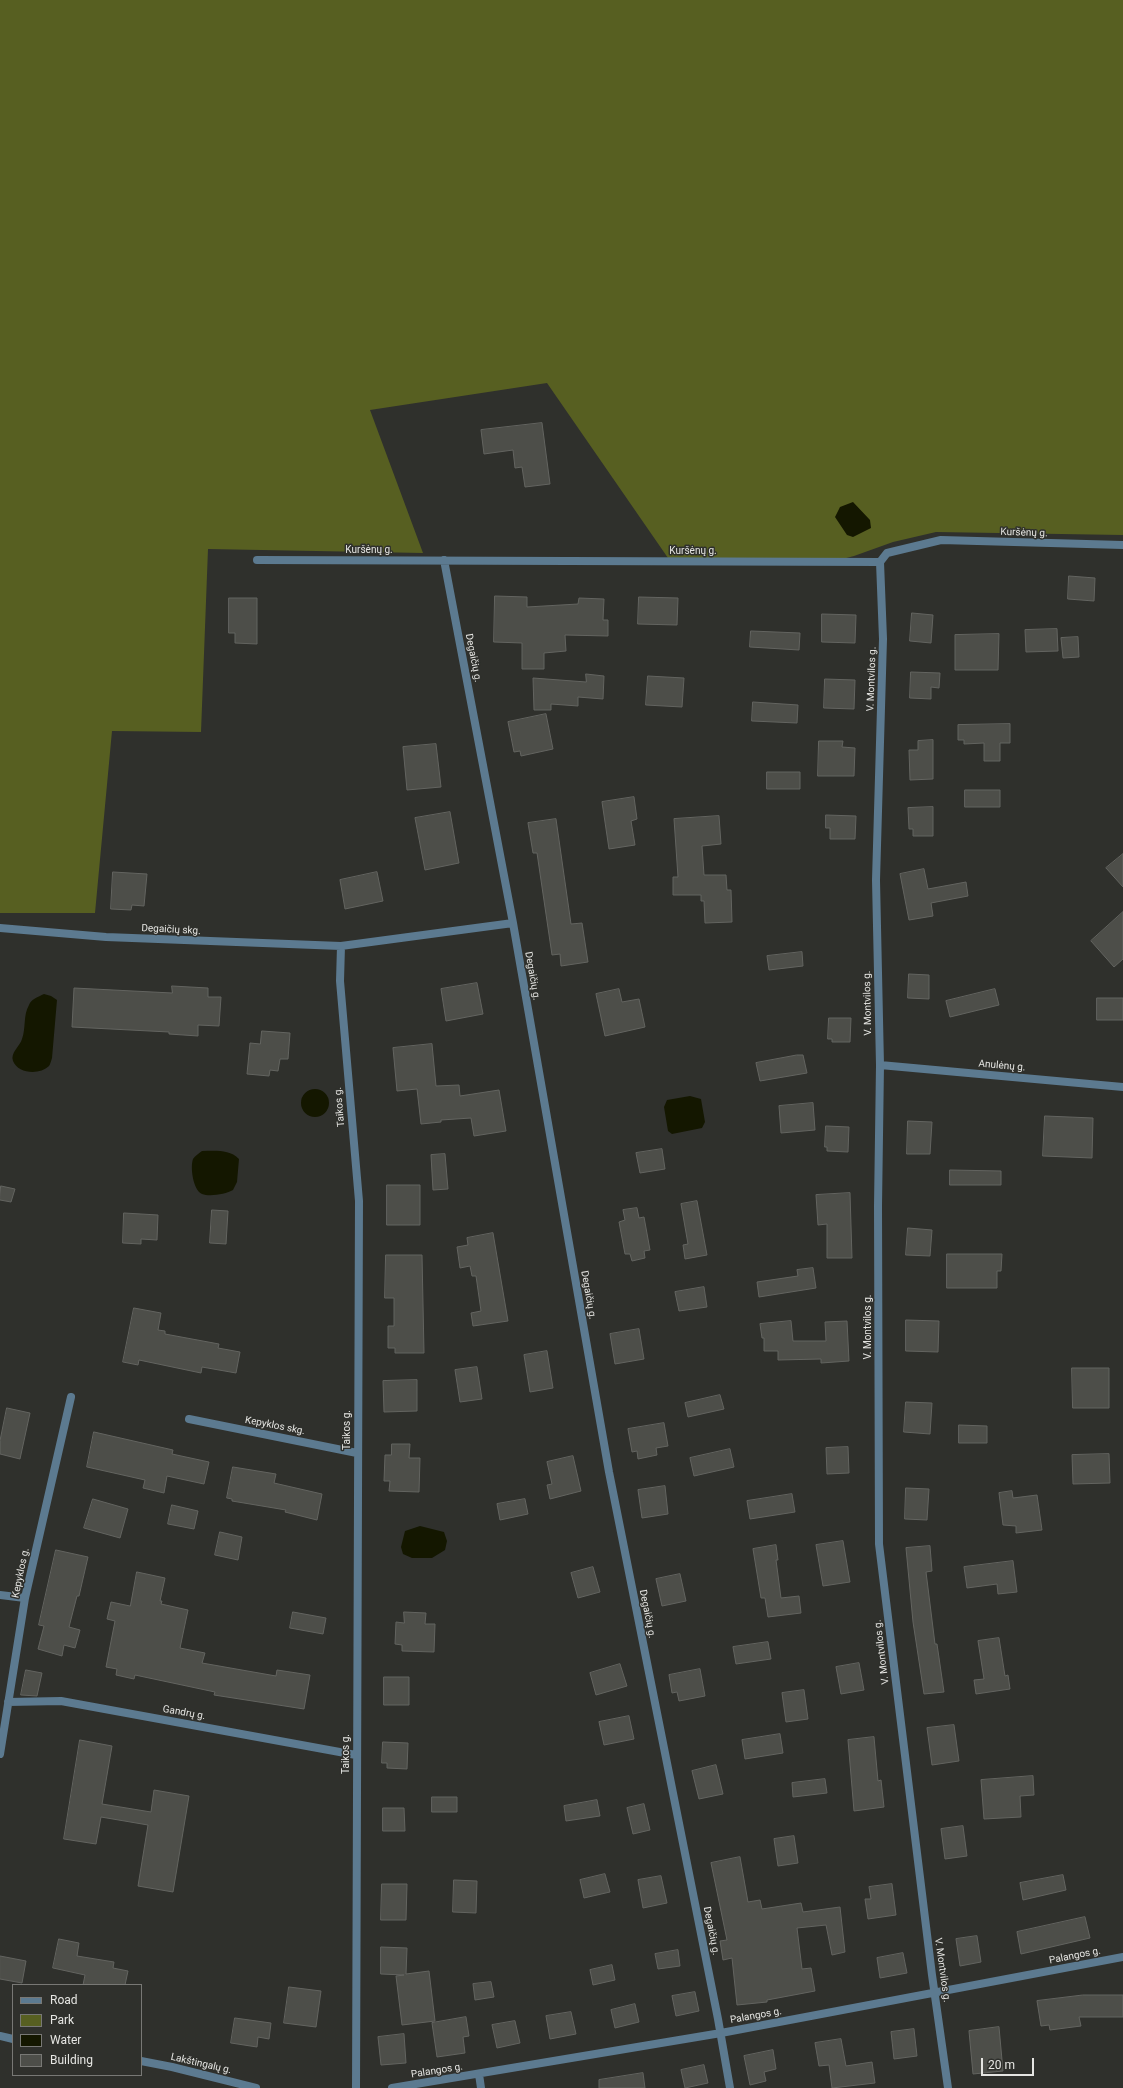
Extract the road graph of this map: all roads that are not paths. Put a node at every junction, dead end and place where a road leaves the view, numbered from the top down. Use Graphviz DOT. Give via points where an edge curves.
graph roads {
  1 [pos="1123,545"];
  2 [pos="257,560"];
  3 [pos="444,560"];
  4 [pos="880,562"];
  5 [pos="513,923"];
  6 [pos="0,928"];
  7 [pos="341,946"];
  8 [pos="880,1065"];
  9 [pos="1123,1087"];
  10 [pos="71,1397"];
  11 [pos="189,1419"];
  12 [pos="357,1452"];
  13 [pos="0,1595"];
  14 [pos="25,1598"];
  15 [pos="8,1702"];
  16 [pos="0,1754"];
  17 [pos="356,1755"];
  18 [pos="1123,1957"];
  19 [pos="935,1993"];
  20 [pos="721,2033"];
  21 [pos="0,2036"];
  22 [pos="12,2038"];
  23 [pos="142,2061"];
  24 [pos="479,2074"];
  25 [pos="256,2088"];
  26 [pos="356,2088"];
  27 [pos="392,2088"];
  28 [pos="481,2088"];
  29 [pos="730,2088"];
  30 [pos="948,2088"];
  1 -- 4 [label="street, Kuršėnų g." via="941,540 887,554"];
  2 -- 3 [label="street, Kuršėnų g."];
  3 -- 4 [label="street, Kuršėnų g."];
  3 -- 5 [label="street, Degaičių g."];
  4 -- 8 [label="street, V. Montvilos g." via="883,639 876,880"];
  5 -- 7 [label="street"];
  5 -- 20 [label="street, Degaičių g." via="609,1472"];
  6 -- 7 [label="street, Degaičių skg." via="106,937"];
  7 -- 12 [label="street, Taikos g." via="340,981 359,1202"];
  8 -- 9 [label="street, Anulėnų g."];
  8 -- 19 [label="street, V. Montvilos g." via="879,1544"];
  10 -- 14 [label="street, Kepyklos g."];
  11 -- 12 [label="street, Kepyklos skg."];
  12 -- 17 [label="street, Taikos g."];
  13 -- 14 [label="street"];
  14 -- 15 [label="street, Kepyklos g."];
  15 -- 16 [label="street, Kepyklos g."];
  15 -- 17 [label="street, Gandrų g." via="61,1700"];
  17 -- 26 [label="street, Taikos g."];
  18 -- 19 [label="street, Palangos g."];
  19 -- 20 [label="street, Palangos g."];
  19 -- 30 [label="street, V. Montvilos g."];
  20 -- 24 [label="street, Palangos g."];
  20 -- 29 [label="street, Degaičių g."];
  21 -- 22 [label="street"];
  23 -- 25 [label="street, Lakštingalų g."];
  24 -- 27 [label="street, Palangos g."];
  24 -- 28 [label="street"];
}
